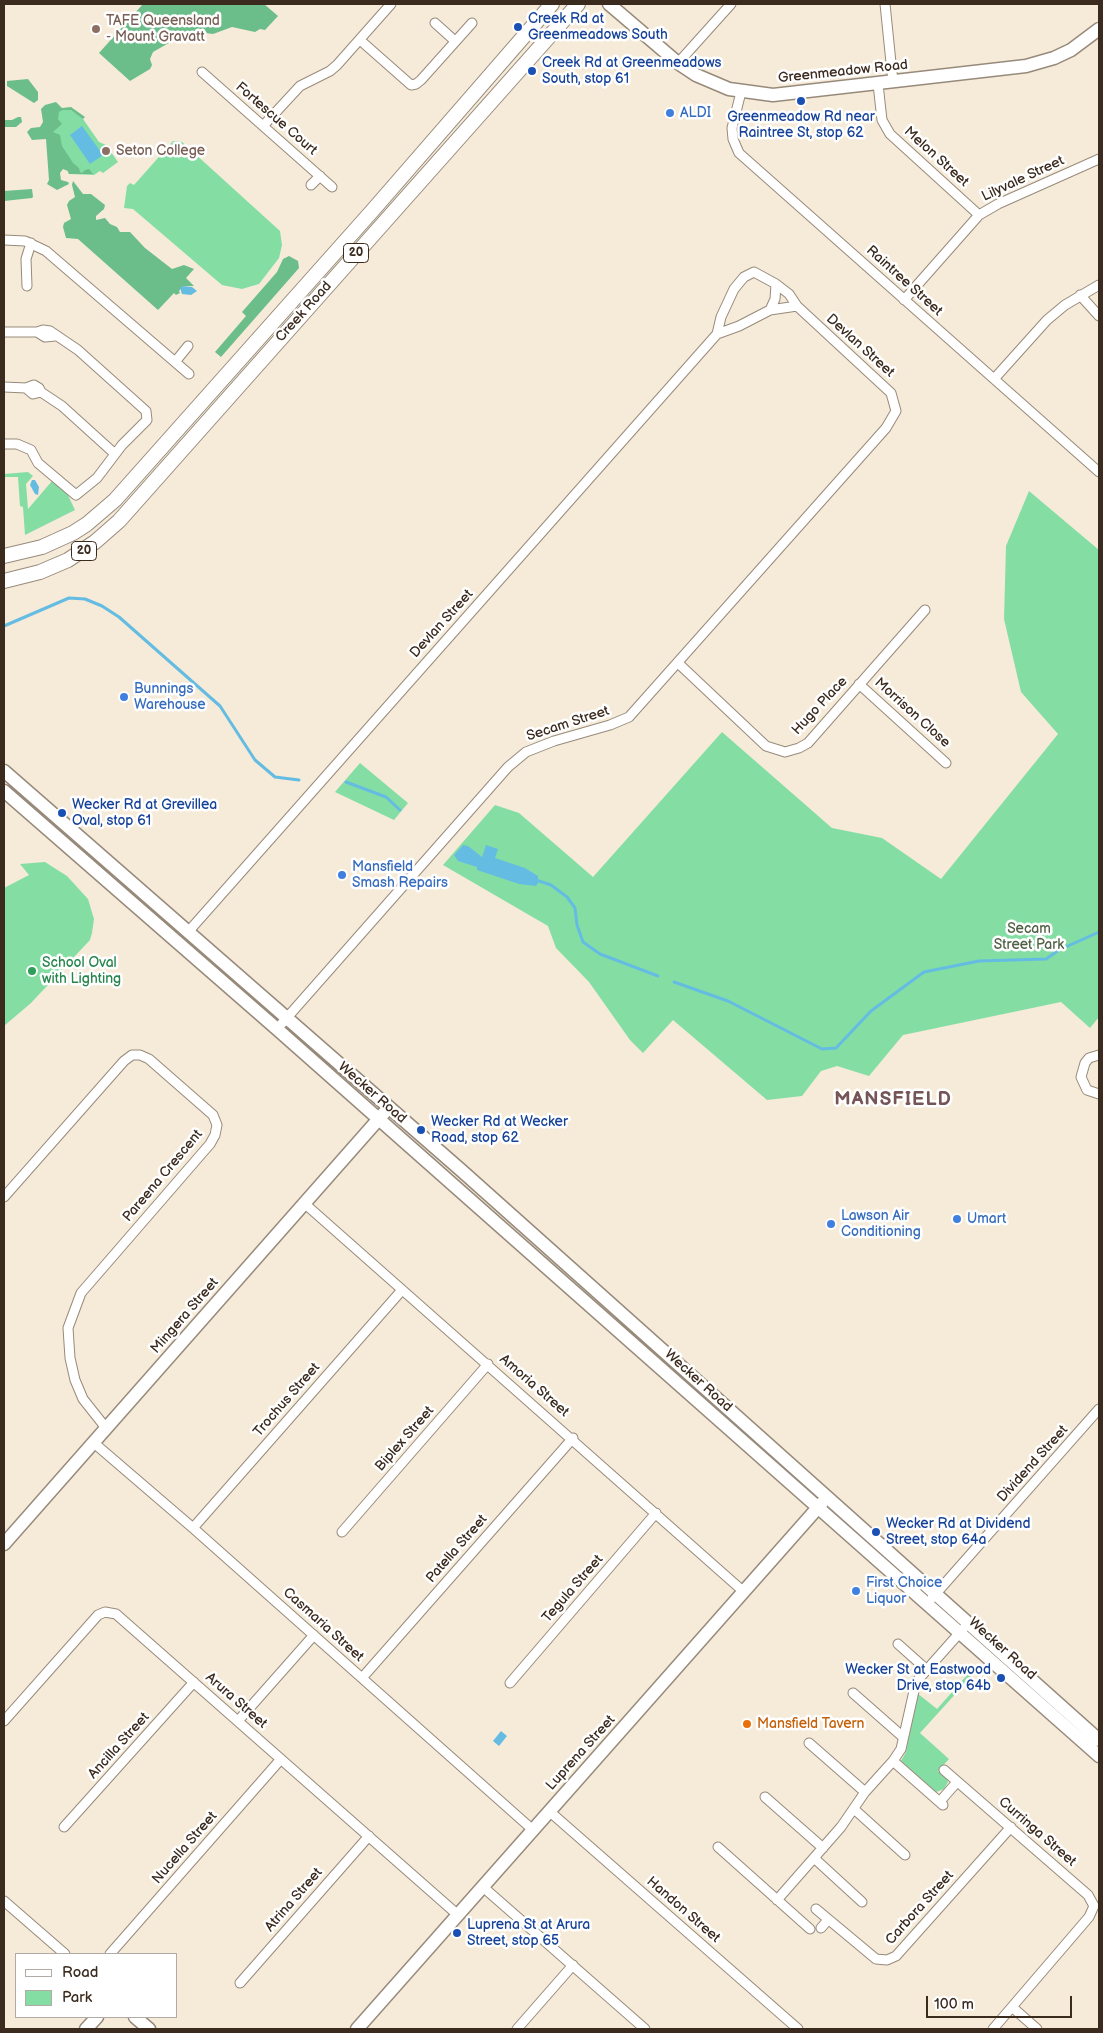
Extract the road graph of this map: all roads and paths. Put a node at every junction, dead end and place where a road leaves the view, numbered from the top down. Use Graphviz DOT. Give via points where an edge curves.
graph roads {
  1 [pos="391,4"];
  2 [pos="552,4"];
  3 [pos="578,4"];
  4 [pos="609,4"];
  5 [pos="730,4"];
  6 [pos="885,4"];
  7 [pos="435,23"];
  8 [pos="472,23"];
  9 [pos="1099,29"];
  10 [pos="360,40"];
  11 [pos="456,41"];
  12 [pos="678,63"];
  13 [pos="202,72"];
  14 [pos="893,82"];
  15 [pos="878,84"];
  16 [pos="741,92"];
  17 [pos="263,126"];
  18 [pos="1099,158"];
  19 [pos="320,176"];
  20 [pos="311,186"];
  21 [pos="332,187"];
  22 [pos="979,215"];
  23 [pos="4,240"];
  24 [pos="31,243"];
  25 [pos="776,284"];
  26 [pos="1099,285"];
  27 [pos="27,286"];
  28 [pos="1080,295"];
  29 [pos="904,300"];
  30 [pos="797,306"];
  31 [pos="770,310"];
  32 [pos="1099,316"];
  33 [pos="4,332"];
  34 [pos="717,334"];
  35 [pos="188,346"];
  36 [pos="175,362"];
  37 [pos="189,374"];
  38 [pos="994,379"];
  39 [pos="4,387"];
  40 [pos="896,411"];
  41 [pos="4,444"];
  42 [pos="115,454"];
  43 [pos="1099,472"];
  44 [pos="4,556"];
  45 [pos="4,581"];
  46 [pos="925,610"];
  47 [pos="678,662"];
  48 [pos="859,684"];
  49 [pos="946,763"];
  50 [pos="4,771"];
  51 [pos="4,791"];
  52 [pos="188,932"];
  53 [pos="287,1018"];
  54 [pos="277,1029"];
  55 [pos="1099,1055"];
  56 [pos="1099,1094"];
  57 [pos="388,1108"];
  58 [pos="378,1119"];
  59 [pos="4,1197"];
  60 [pos="304,1203"];
  61 [pos="584,1280"];
  62 [pos="402,1290"];
  63 [pos="574,1291"];
  64 [pos="656,1344"];
  65 [pos="647,1356"];
  66 [pos="488,1364"];
  67 [pos="1099,1409"];
  68 [pos="106,1428"];
  69 [pos="573,1438"];
  70 [pos="94,1442"];
  71 [pos="828,1496"];
  72 [pos="818,1508"];
  73 [pos="656,1513"];
  74 [pos="193,1528"];
  75 [pos="342,1532"];
  76 [pos="4,1544"];
  77 [pos="744,1592"];
  78 [pos="932,1599"];
  79 [pos="964,1628"];
  80 [pos="314,1636"];
  81 [pos="898,1644"];
  82 [pos="926,1669"];
  83 [pos="362,1678"];
  84 [pos="194,1682"];
  85 [pos="510,1683"];
  86 [pos="853,1693"];
  87 [pos="4,1721"];
  88 [pos="238,1721"];
  89 [pos="903,1737"];
  90 [pos="1099,1740"];
  91 [pos="809,1743"];
  92 [pos="1099,1756"];
  93 [pos="281,1759"];
  94 [pos="893,1761"];
  95 [pos="944,1770"];
  96 [pos="957,1782"];
  97 [pos="865,1792"];
  98 [pos="765,1797"];
  99 [pos="854,1809"];
  100 [pos="549,1811"];
  101 [pos="64,1827"];
  102 [pos="1011,1827"];
  103 [pos="533,1830"];
  104 [pos="368,1836"];
  105 [pos="718,1847"];
  106 [pos="823,1848"];
  107 [pos="905,1855"];
  108 [pos="814,1858"];
  109 [pos="482,1887"];
  110 [pos="4,1900"];
  111 [pos="777,1900"];
  112 [pos="862,1902"];
  113 [pos="816,1909"];
  114 [pos="458,1915"];
  115 [pos="828,1920"];
  116 [pos="821,1928"];
  117 [pos="810,1929"];
  118 [pos="64,1953"];
  119 [pos="111,1953"];
  120 [pos="573,1965"];
  121 [pos="240,1983"];
  122 [pos="1012,2007"];
  123 [pos="96,2018"];
  124 [pos="136,2018"];
  125 [pos="86,2029"];
  126 [pos="149,2029"];
  127 [pos="357,2029"];
  128 [pos="517,2029"];
  129 [pos="645,2029"];
  130 [pos="798,2029"];
  131 [pos="993,2029"];
  132 [pos="1036,2029"];
  1 -- 10 [label="street"];
  2 -- 44 [label="main road, Creek Road / 20" via="115,500 73,533 42,547"];
  3 -- 45 [label="main road, Creek Road / 20" via="124,516 95,542 68,560 40,572"];
  4 -- 12 [label="street, Greenmeadow Road"];
  5 -- 12 [label="street"];
  6 -- 14 [label="street"];
  7 -- 11 [label="street"];
  8 -- 11 [label="street"];
  9 -- 14 [label="street, Greenmeadow Road" via="1071,50 1026,66"];
  10 -- 11 [label="street" via="411,85 421,80"];
  10 -- 17 [label="street" via="330,71 300,86"];
  12 -- 16 [label="street, Greenmeadow Road" via="717,85"];
  13 -- 17 [label="street, Fortescue Court"];
  14 -- 15 [label="street, Greenmeadow Road"];
  15 -- 16 [label="street, Greenmeadow Road" via="781,95"];
  15 -- 22 [label="street, Melon Street" via="882,120 890,134"];
  16 -- 29 [label="street, Raintree Street" via="732,128 739,153"];
  17 -- 19 [label="street, Fortescue Court"];
  18 -- 22 [label="street, Lilyvale Street"];
  19 -- 20 [label="street"];
  19 -- 21 [label="street, Fortescue Court"];
  22 -- 29 [label="street, Lilyvale Street"];
  23 -- 24 [label="street"];
  24 -- 27 [label="street" via="26,259"];
  24 -- 36 [label="street" via="54,257"];
  25 -- 30 [label="street, Devlan Street"];
  25 -- 31 [label="street" via="775,300"];
  25 -- 34 [label="street, Devlan Street" via="754,272 744,277 734,289"];
  26 -- 28 [label="street"];
  28 -- 32 [label="street"];
  28 -- 38 [label="street" via="1047,320"];
  29 -- 38 [label="street, Raintree Street"];
  30 -- 31 [label="street, Devlan Street"];
  30 -- 40 [label="street, Devlan Street" via="891,392"];
  31 -- 34 [label="street, Devlan Street"];
  33 -- 42 [label="street" via="37,332 45,337 55,336 78,350 146,411 146,420"];
  34 -- 52 [label="street, Devlan Street"];
  35 -- 36 [label="street"];
  36 -- 37 [label="street"];
  38 -- 43 [label="street, Raintree Street"];
  39 -- 42 [label="street" via="34,385 39,388"];
  40 -- 47 [label="street, Secam Street" via="886,428"];
  41 -- 42 [label="street" via="26,447 38,463 76,495 97,478"];
  46 -- 48 [label="street, Hugo Place"];
  47 -- 48 [label="street, Hugo Place" via="766,746 785,752 808,743"];
  47 -- 53 [label="street, Secam Street" via="629,717 526,752 508,767"];
  48 -- 49 [label="street, Morrison Close"];
  50 -- 52 [label="street, Wecker Road"];
  51 -- 54 [label="street, Wecker Road"];
  52 -- 53 [label="street, Wecker Road"];
  53 -- 54 [label="street"];
  53 -- 57 [label="street, Wecker Road"];
  54 -- 58 [label="street, Wecker Road"];
  55 -- 56 [label="street" via="1089,1058 1081,1077 1087,1090"];
  57 -- 58 [label="street, Mingera Street"];
  57 -- 61 [label="street, Wecker Road"];
  58 -- 60 [label="street, Mingera Street"];
  58 -- 63 [label="street, Wecker Road"];
  59 -- 68 [label="street, Pareena Crescent" via="132,1055 149,1059 213,1115 217,1125 210,1144 81,1293 68,1328 75,1380 83,1399"];
  60 -- 62 [label="street, Amoria Street"];
  60 -- 68 [label="street, Mingera Street"];
  61 -- 63 [label="street"];
  61 -- 64 [label="street, Wecker Road"];
  62 -- 66 [label="street, Amoria Street"];
  62 -- 74 [label="street, Trochus Street"];
  63 -- 65 [label="street, Wecker Road"];
  64 -- 65 [label="street"];
  64 -- 71 [label="street, Wecker Road"];
  65 -- 72 [label="street, Wecker Road"];
  66 -- 69 [label="street, Amoria Street"];
  66 -- 75 [label="street, Biplex Street"];
  67 -- 78 [label="street, Dividend Street"];
  68 -- 70 [label="street, Mingera Street"];
  69 -- 73 [label="street, Amoria Street"];
  69 -- 83 [label="street, Patella Street"];
  70 -- 74 [label="street, Casmaria Street"];
  70 -- 76 [label="street, Mingera Street"];
  71 -- 72 [label="street, Luprena Street"];
  71 -- 78 [label="street, Wecker Road"];
  72 -- 77 [label="street, Luprena Street"];
  72 -- 78 [label="street, Wecker Road"];
  73 -- 77 [label="street, Amoria Street"];
  73 -- 85 [label="street, Tegula Street"];
  74 -- 80 [label="street, Casmaria Street"];
  77 -- 100 [label="street, Luprena Street"];
  78 -- 79 [label="street, Wecker Road"];
  79 -- 82 [label="street"];
  79 -- 90 [label="street, Wecker Road"];
  79 -- 92 [label="street, Wecker Road"];
  80 -- 83 [label="street, Casmaria Street"];
  80 -- 88 [label="street"];
  81 -- 82 [label="street"];
  82 -- 89 [label="street" via="912,1690"];
  83 -- 103 [label="street, Casmaria Street"];
  84 -- 87 [label="street, Arura Street" via="121,1618 110,1612 101,1612"];
  84 -- 88 [label="street, Arura Street"];
  84 -- 101 [label="street, Ancilla Street"];
  86 -- 89 [label="street"];
  88 -- 93 [label="street, Arura Street"];
  89 -- 94 [label="street" via="901,1749"];
  91 -- 97 [label="street"];
  93 -- 104 [label="street, Arura Street"];
  93 -- 119 [label="street, Nucella Street"];
  94 -- 96 [label="street" via="943,1801"];
  94 -- 97 [label="street"];
  95 -- 96 [label="street, Curringa Street"];
  96 -- 102 [label="street, Curringa Street"];
  97 -- 99 [label="street"];
  98 -- 106 [label="street"];
  99 -- 106 [label="street"];
  99 -- 107 [label="street"];
  100 -- 103 [label="street, Luprena Street"];
  100 -- 130 [label="street, Handon Street"];
  102 -- 115 [label="street, Carbora Street" via="896,1956 887,1960 876,1959"];
  102 -- 122 [label="street, Curringa Street" via="1088,1895 1094,1906 1089,1917"];
  103 -- 109 [label="street, Luprena Street"];
  104 -- 114 [label="street, Arura Street"];
  104 -- 121 [label="street, Atrina Street"];
  105 -- 111 [label="street"];
  106 -- 108 [label="street"];
  108 -- 111 [label="street"];
  108 -- 112 [label="street"];
  109 -- 114 [label="street, Luprena Street"];
  109 -- 120 [label="street"];
  110 -- 118 [label="street"];
  111 -- 117 [label="street"];
  113 -- 115 [label="street, Carbora Street"];
  114 -- 127 [label="street, Luprena Street"];
  115 -- 116 [label="street"];
  120 -- 128 [label="street"];
  120 -- 129 [label="street"];
  122 -- 131 [label="street"];
  122 -- 132 [label="street"];
  123 -- 125 [label="street"];
  124 -- 126 [label="street"];
}
